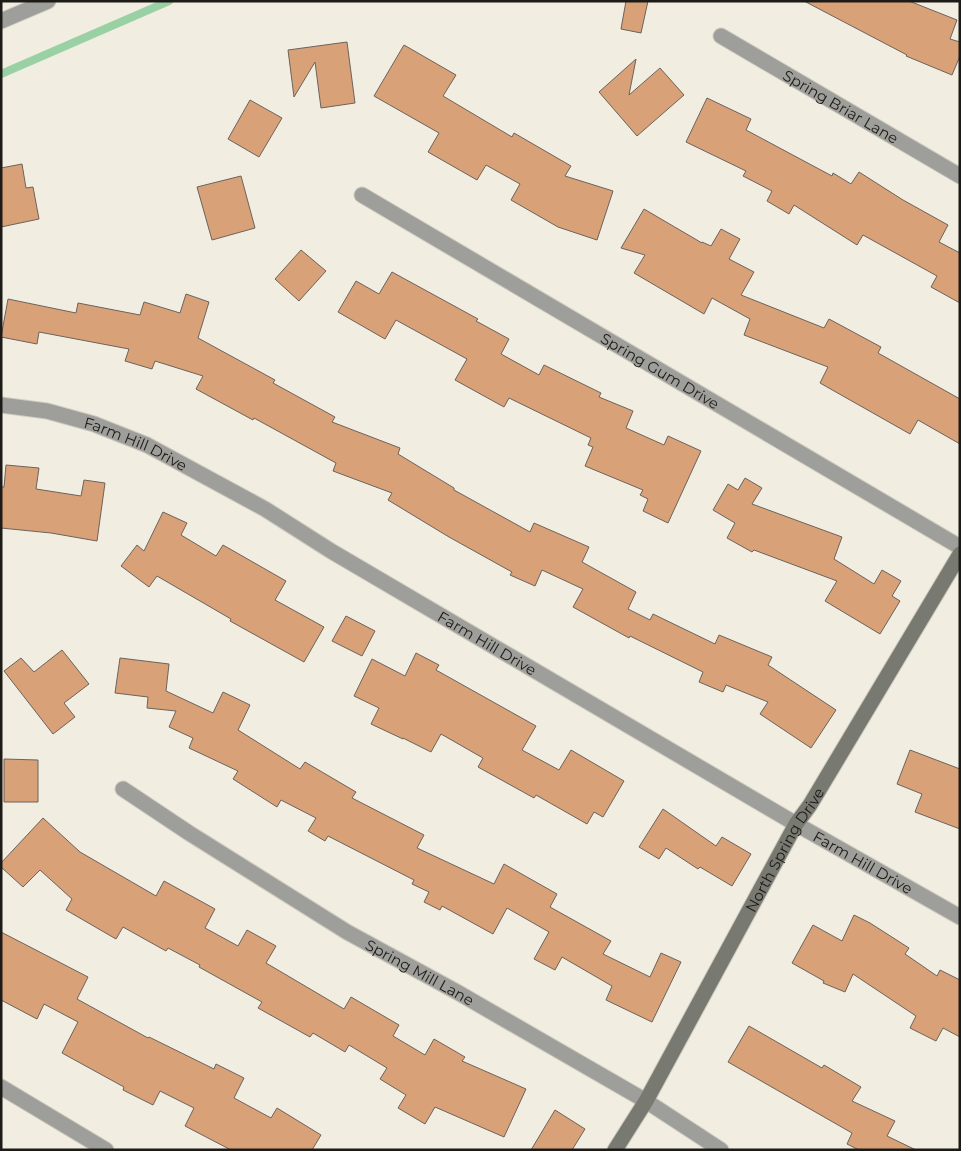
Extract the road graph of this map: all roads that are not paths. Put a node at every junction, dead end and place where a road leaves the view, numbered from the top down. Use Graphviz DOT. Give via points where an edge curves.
graph roads {
  1 [pos="48,1"];
  2 [pos="1,21"];
  3 [pos="721,36"];
  4 [pos="960,176"];
  5 [pos="362,195"];
  6 [pos="1,405"];
  7 [pos="960,547"];
  8 [pos="960,554"];
  9 [pos="122,789"];
  10 [pos="796,824"];
  11 [pos="960,917"];
  12 [pos="1,1087"];
  13 [pos="646,1101"];
  14 [pos="106,1150"];
  15 [pos="615,1150"];
  16 [pos="721,1150"];
  1 -- 2 [label="street"];
  3 -- 4 [label="street, Spring Briar Lane"];
  5 -- 7 [label="street, Spring Gum Drive"];
  6 -- 10 [label="street, Farm Hill Drive" via="56,413 146,445 265,510"];
  8 -- 10 [label="street, North Spring Drive"];
  9 -- 13 [label="street, Spring Mill Lane" via="347,932"];
  10 -- 11 [label="street, Farm Hill Drive"];
  10 -- 13 [label="street, North Spring Drive"];
  12 -- 14 [label="street"];
  13 -- 15 [label="street, North Spring Drive"];
  13 -- 16 [label="street, Spring Mill Lane"];
}
